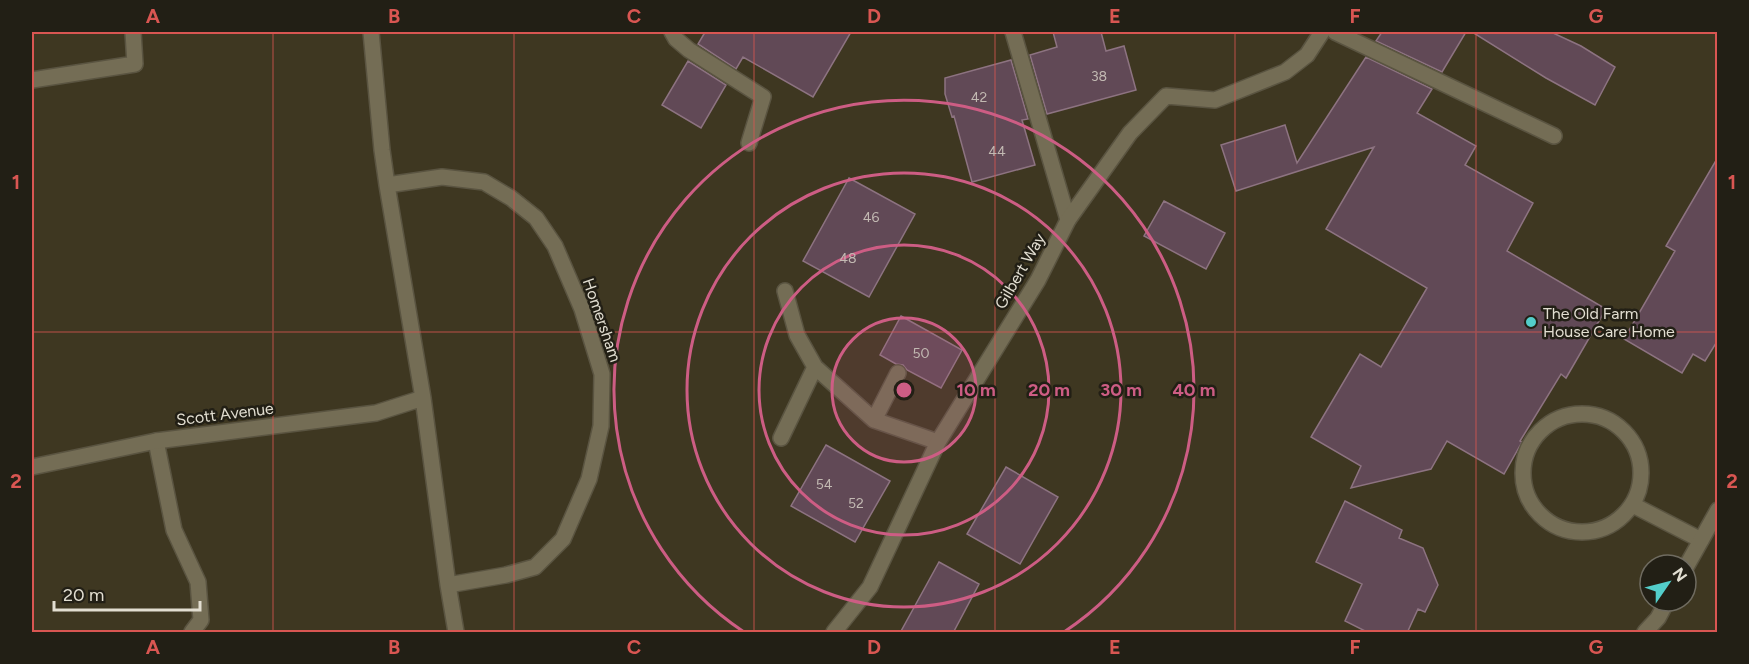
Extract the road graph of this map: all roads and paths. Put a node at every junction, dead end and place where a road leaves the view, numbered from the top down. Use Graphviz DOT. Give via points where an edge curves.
graph roads {
  1 [pos="133,32"];
  2 [pos="371,32"];
  3 [pos="672,32"];
  4 [pos="1013,32"];
  5 [pos="1322,32"];
  6 [pos="1335,32"];
  7 [pos="32,80"];
  8 [pos="1554,136"];
  9 [pos="749,143"];
  10 [pos="387,185"];
  11 [pos="1068,220"];
  12 [pos="785,291"];
  13 [pos="815,367"];
  14 [pos="898,373"];
  15 [pos="423,398"];
  16 [pos="874,420"];
  17 [pos="781,438"];
  18 [pos="156,441"];
  19 [pos="938,442"];
  20 [pos="32,467"];
  21 [pos="1632,505"];
  22 [pos="1718,510"];
  23 [pos="1701,540"];
  24 [pos="1694,553"];
  25 [pos="448,585"];
  26 [pos="1661,613"];
  27 [pos="192,633"];
  28 [pos="456,633"];
  29 [pos="834,633"];
  30 [pos="1646,633"];
  1 -- 7 [label="street" via="135,64"];
  2 -- 10 [label="street"];
  3 -- 9 [label="street" via="689,50 763,96"];
  4 -- 11 [label="street"];
  5 -- 11 [label="street, Gilbert Way" via="1307,55 1285,72 1215,100 1166,96 1130,133"];
  6 -- 8 [label="street"];
  10 -- 15 [label="street"];
  10 -- 25 [label="street, Homersham" via="442,177 484,182 536,218 555,246 582,309 602,374 601,426 589,479 563,540 535,567"];
  11 -- 19 [label="street, Gilbert Way" via="1038,279"];
  12 -- 13 [label="street" via="798,335"];
  13 -- 16 [label="street"];
  13 -- 17 [label="street"];
  14 -- 16 [label="street"];
  15 -- 18 [label="street, Scott Avenue" via="376,413"];
  15 -- 25 [label="street"];
  16 -- 19 [label="street"];
  18 -- 20 [label="street, Scott Avenue"];
  18 -- 27 [label="street" via="174,530 198,582 201,620"];
  19 -- 29 [label="street, Gilbert Way" via="870,587"];
  21 -- 21 [label="street" via="1640,486 1641,466 1624,430 1607,419 1588,414 1550,423 1535,437 1526,455 1523,474 1535,509 1549,522 1585,532 1621,519"];
  21 -- 23 [label="street"];
  22 -- 23 [label="street"];
  23 -- 24 [label="street"];
  25 -- 28 [label="street"];
  26 -- 30 [label="street"];
}
